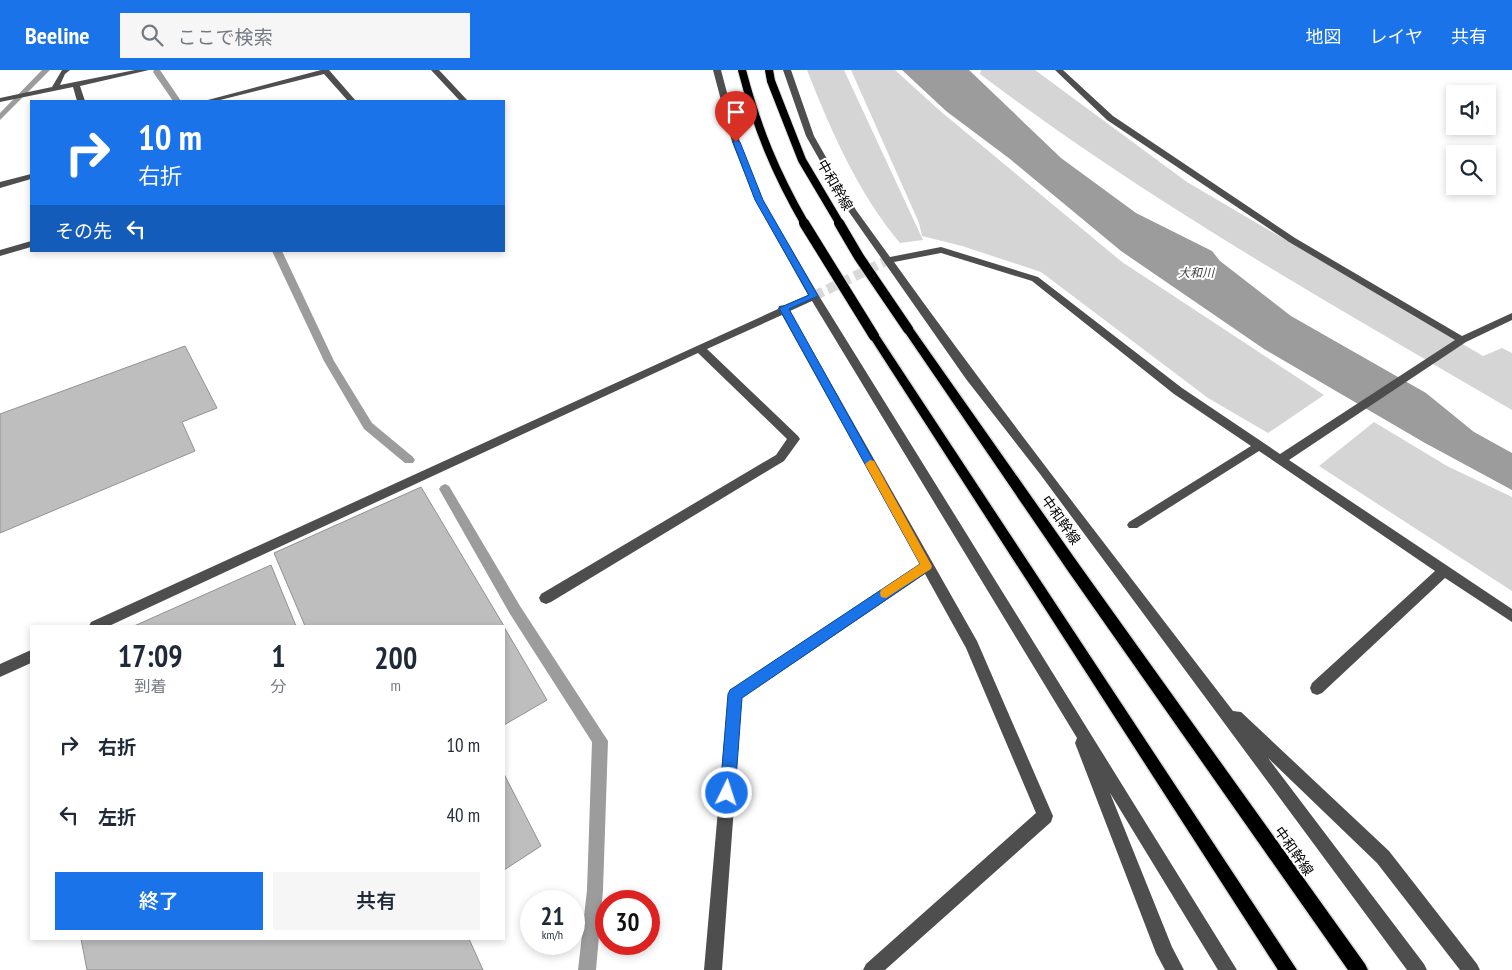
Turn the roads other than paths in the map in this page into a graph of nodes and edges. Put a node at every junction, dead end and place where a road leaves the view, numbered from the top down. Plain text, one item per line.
1 (66, 70) edge
2 (145, 70) edge
3 (326, 70) edge
4 (435, 70) edge
5 (717, 70) edge
6 (742, 70) edge
7 (769, 70) edge
8 (787, 70) edge
9 (1059, 70) edge
10 (76, 85) junction
11 (55, 89) junction
12 (0, 100) edge
13 (81, 100) edge
14 (212, 100) edge
15 (351, 100) edge
16 (463, 100) edge
17 (30, 177) edge
18 (0, 185) edge
19 (30, 244) edge
20 (0, 253) edge
21 (888, 260) junction
22 (814, 296) junction
23 (784, 308) junction
24 (1512, 316) edge
25 (1462, 340) junction
26 (699, 348) junction
27 (1259, 446) junction
28 (1280, 460) junction
29 (1133, 525) dead end
30 (926, 566) junction
31 (1444, 570) junction
32 (546, 598) dead end
33 (1512, 616) edge
34 (98, 625) edge
35 (30, 656) edge
36 (0, 671) edge
37 (1317, 688) dead end
38 (1211, 692) junction
39 (1071, 712) junction
40 (714, 970) edge
41 (872, 970) edge
42 (1175, 970) edge
43 (1228, 970) edge
44 (1288, 970) edge
45 (1359, 970) edge
46 (1418, 970) edge
47 (1471, 970) edge

1 - 11 street
2 - 10 street
3 - 14 street
3 - 15 street
4 - 16 street
5 - 22 street
6 - 44 main road, bridge
7 - 45 main road, 中和幹線, bridge
8 - 21 street
9 - 25 street
10 - 11 street
10 - 13 street
11 - 12 street
17 - 18 street
19 - 20 street
21 - 27 street
21 - 38 street
22 - 23 street
22 - 39 street
23 - 26 street
23 - 30 street
24 - 25 street
25 - 28 street
26 - 32 street
26 - 34 street
27 - 28 street
27 - 29 street
28 - 31 street
30 - 40 street
30 - 41 street
31 - 33 street
31 - 37 street
35 - 36 street
38 - 46 street
38 - 47 street
39 - 42 street
39 - 43 street

